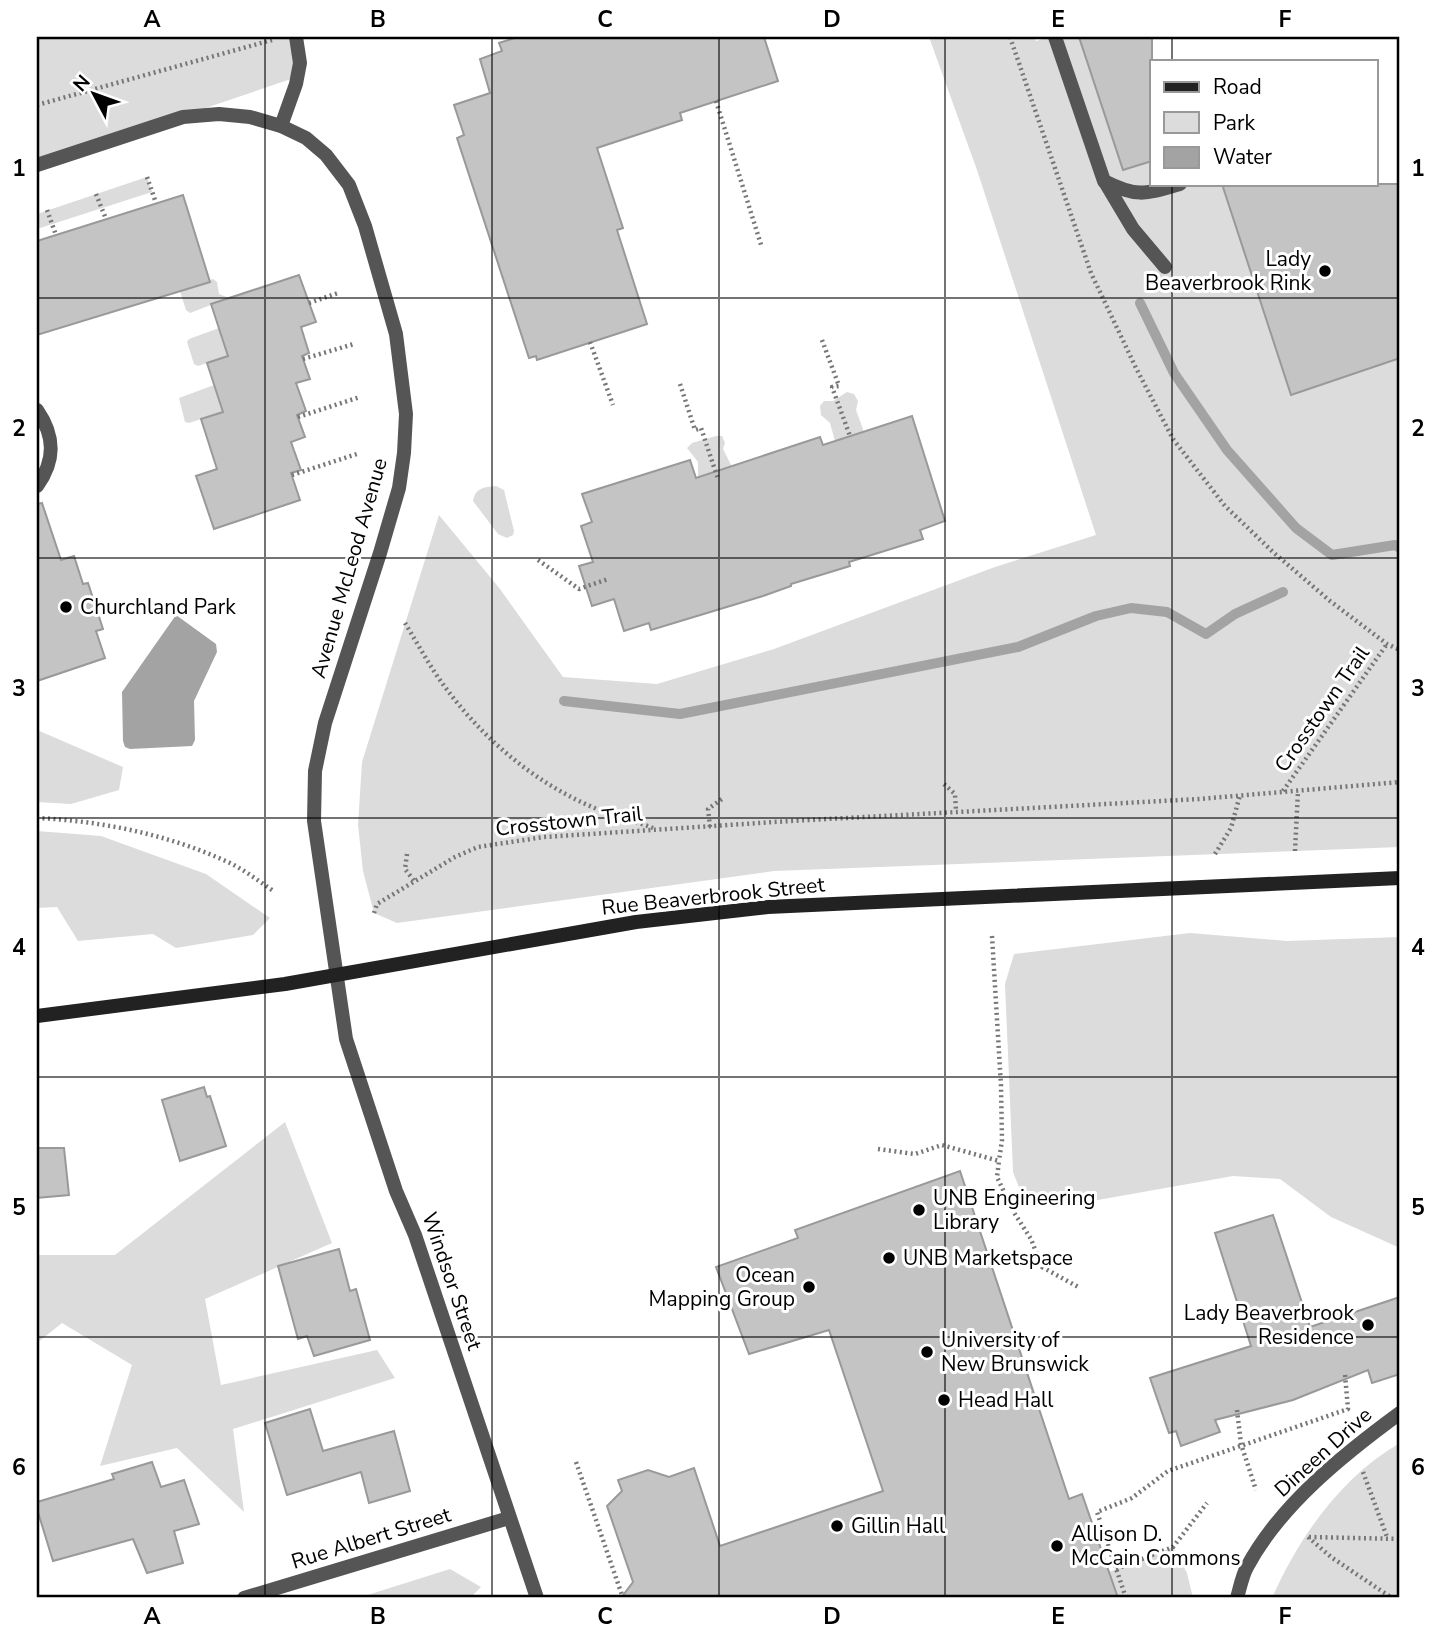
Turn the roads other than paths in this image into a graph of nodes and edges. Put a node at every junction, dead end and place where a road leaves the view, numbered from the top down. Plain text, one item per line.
1 (296, 37) edge
2 (1055, 37) edge
3 (281, 126) junction
4 (37, 165) edge
5 (1104, 181) junction
6 (1173, 186) edge
7 (1165, 267) dead end
8 (37, 410) edge
9 (37, 486) edge
10 (1400, 878) edge
11 (336, 975) junction
12 (37, 1016) edge
13 (1400, 1413) edge
14 (509, 1518) junction
15 (244, 1598) edge
16 (537, 1598) edge
17 (1237, 1598) edge

1 - 3 street
2 - 5 street
3 - 4 street, Avenue McLeod Avenue
3 - 11 street, Avenue McLeod Avenue
5 - 6 street
5 - 7 street
8 - 9 street
10 - 11 street, Rue Beaverbrook Street
11 - 12 street, Rue Beaverbrook Street
11 - 14 street, Windsor Street
13 - 17 street, Dineen Drive
14 - 15 street, Rue Albert Street
14 - 16 street, Windsor Street

